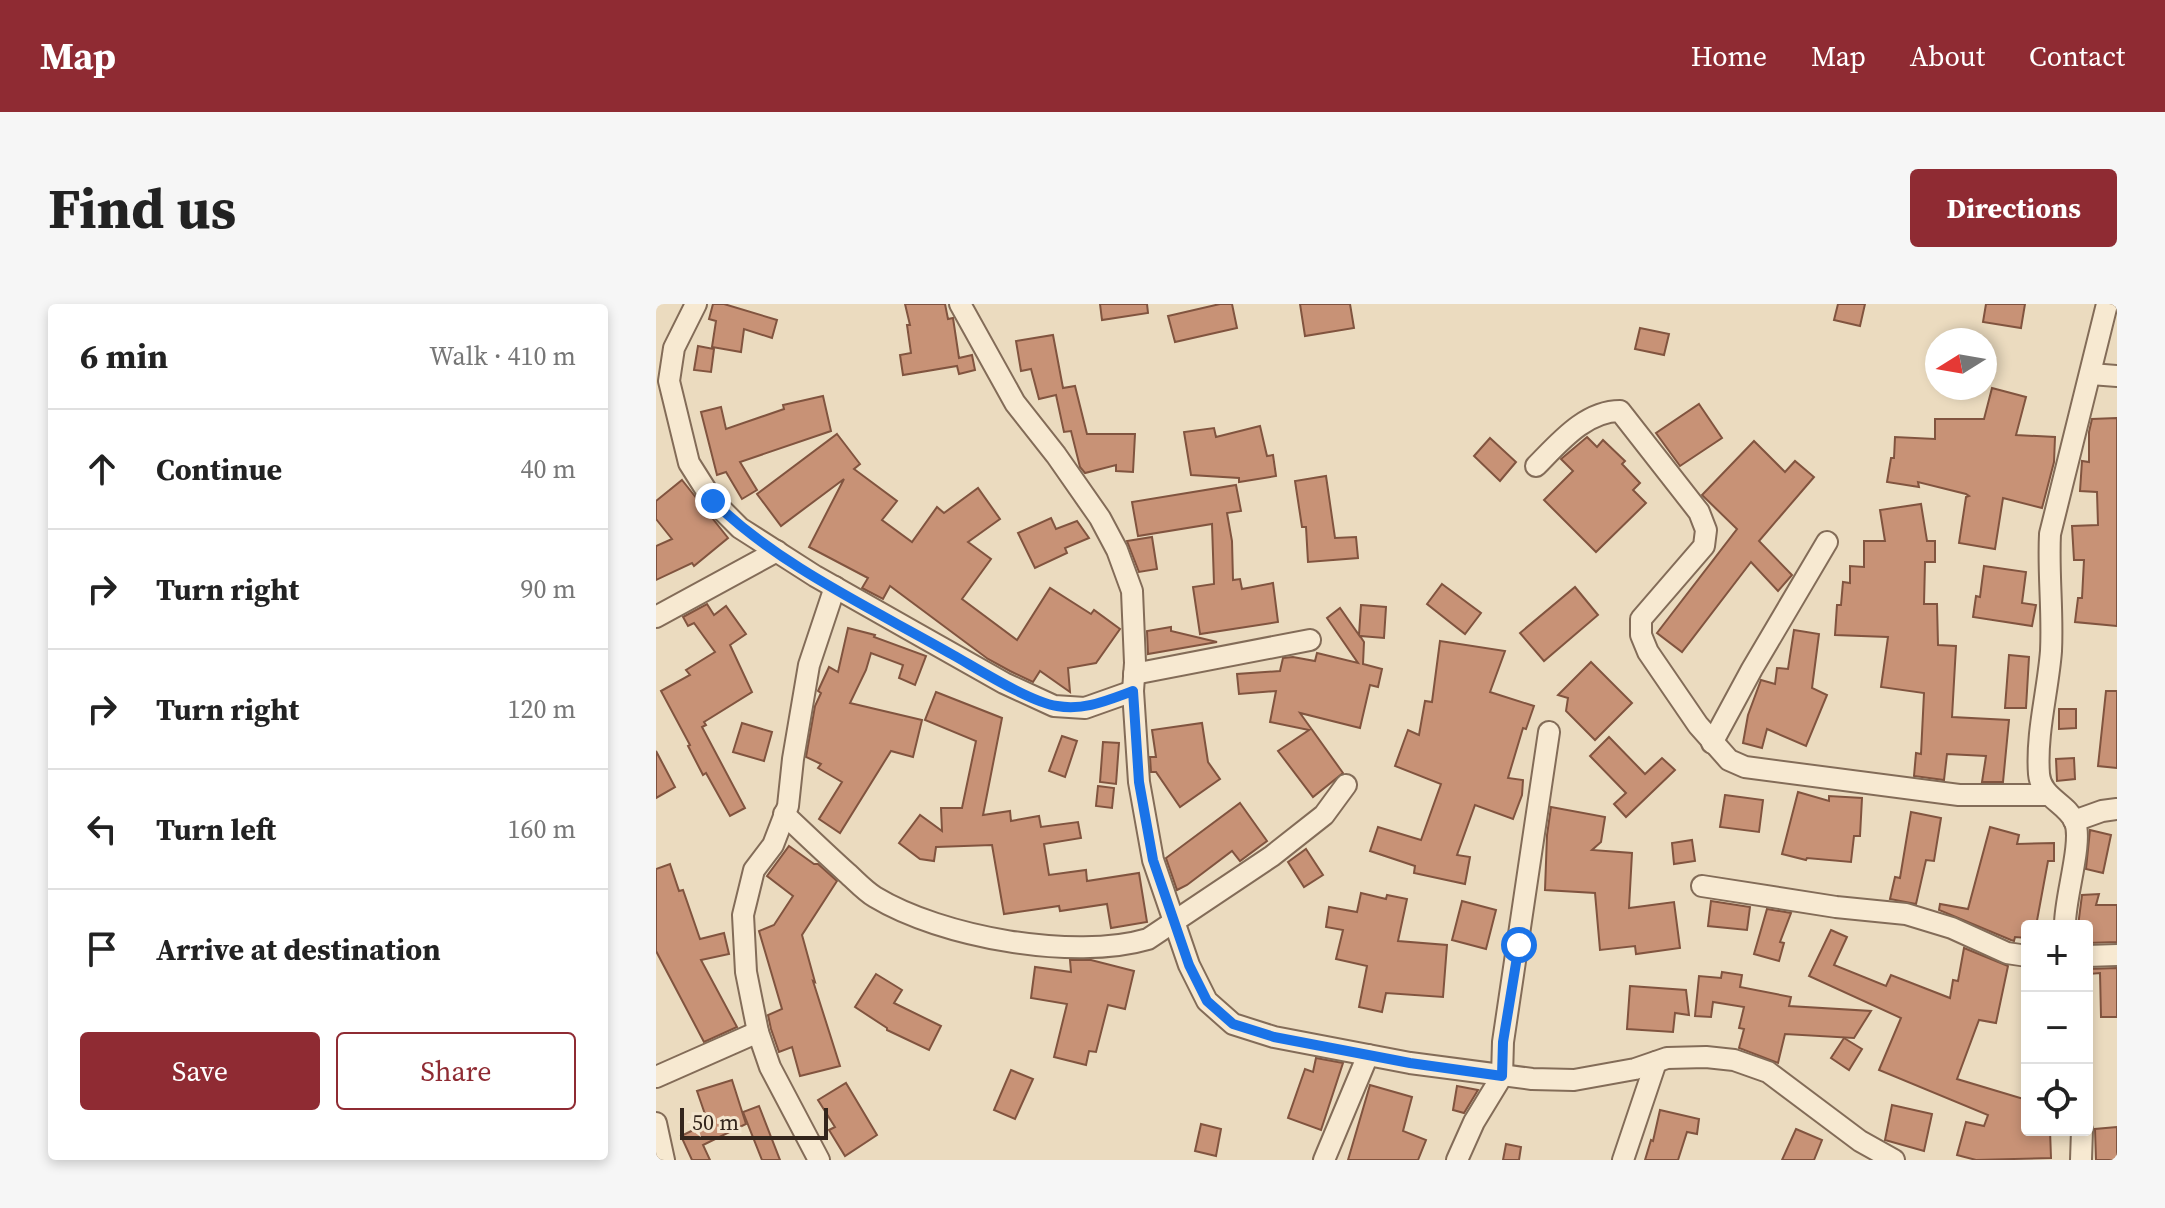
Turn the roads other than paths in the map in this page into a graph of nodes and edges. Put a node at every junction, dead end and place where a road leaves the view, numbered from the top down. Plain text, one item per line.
1 (696, 304) edge
2 (960, 304) edge
3 (2107, 304) edge
4 (2091, 374) junction
5 (2117, 376) edge
6 (662, 382) edge
7 (1536, 466) dead end
8 (1827, 542) dead end
9 (777, 551) junction
10 (835, 587) junction
11 (656, 617) edge
12 (1310, 640) dead end
13 (1134, 683) junction
14 (1549, 732) dead end
15 (1712, 743) junction
16 (1346, 785) dead end
17 (2047, 795) junction
18 (2117, 809) edge
19 (784, 814) junction
20 (2074, 821) junction
21 (1702, 886) dead end
22 (1173, 920) junction
23 (2066, 920) edge
24 (2021, 955) edge
25 (2117, 955) edge
26 (2093, 956) edge
27 (758, 1032) junction
28 (1368, 1055) junction
29 (1656, 1062) junction
30 (1502, 1076) junction
31 (656, 1077) edge
32 (656, 1123) edge
33 (2082, 1136) edge
34 (1888, 1159) edge
35 (664, 1160) edge
36 (819, 1160) edge
37 (1324, 1160) edge
38 (1457, 1160) edge
39 (1623, 1160) edge
40 (2081, 1160) edge

1 - 6 street
2 - 13 street
3 - 4 street
4 - 5 street
4 - 17 street
6 - 9 street
7 - 15 street
8 - 15 street
9 - 10 street
9 - 11 street
10 - 13 street
10 - 19 street
12 - 13 street
13 - 22 street
14 - 30 street
15 - 17 street
16 - 22 street
17 - 20 street
18 - 20 street
19 - 22 street
19 - 27 street
20 - 23 street
21 - 24 street
22 - 28 street
25 - 26 street
27 - 31 street
27 - 36 street
28 - 30 street
28 - 37 street
29 - 30 street
29 - 34 street
29 - 39 street
30 - 38 street
32 - 35 street
33 - 40 street

